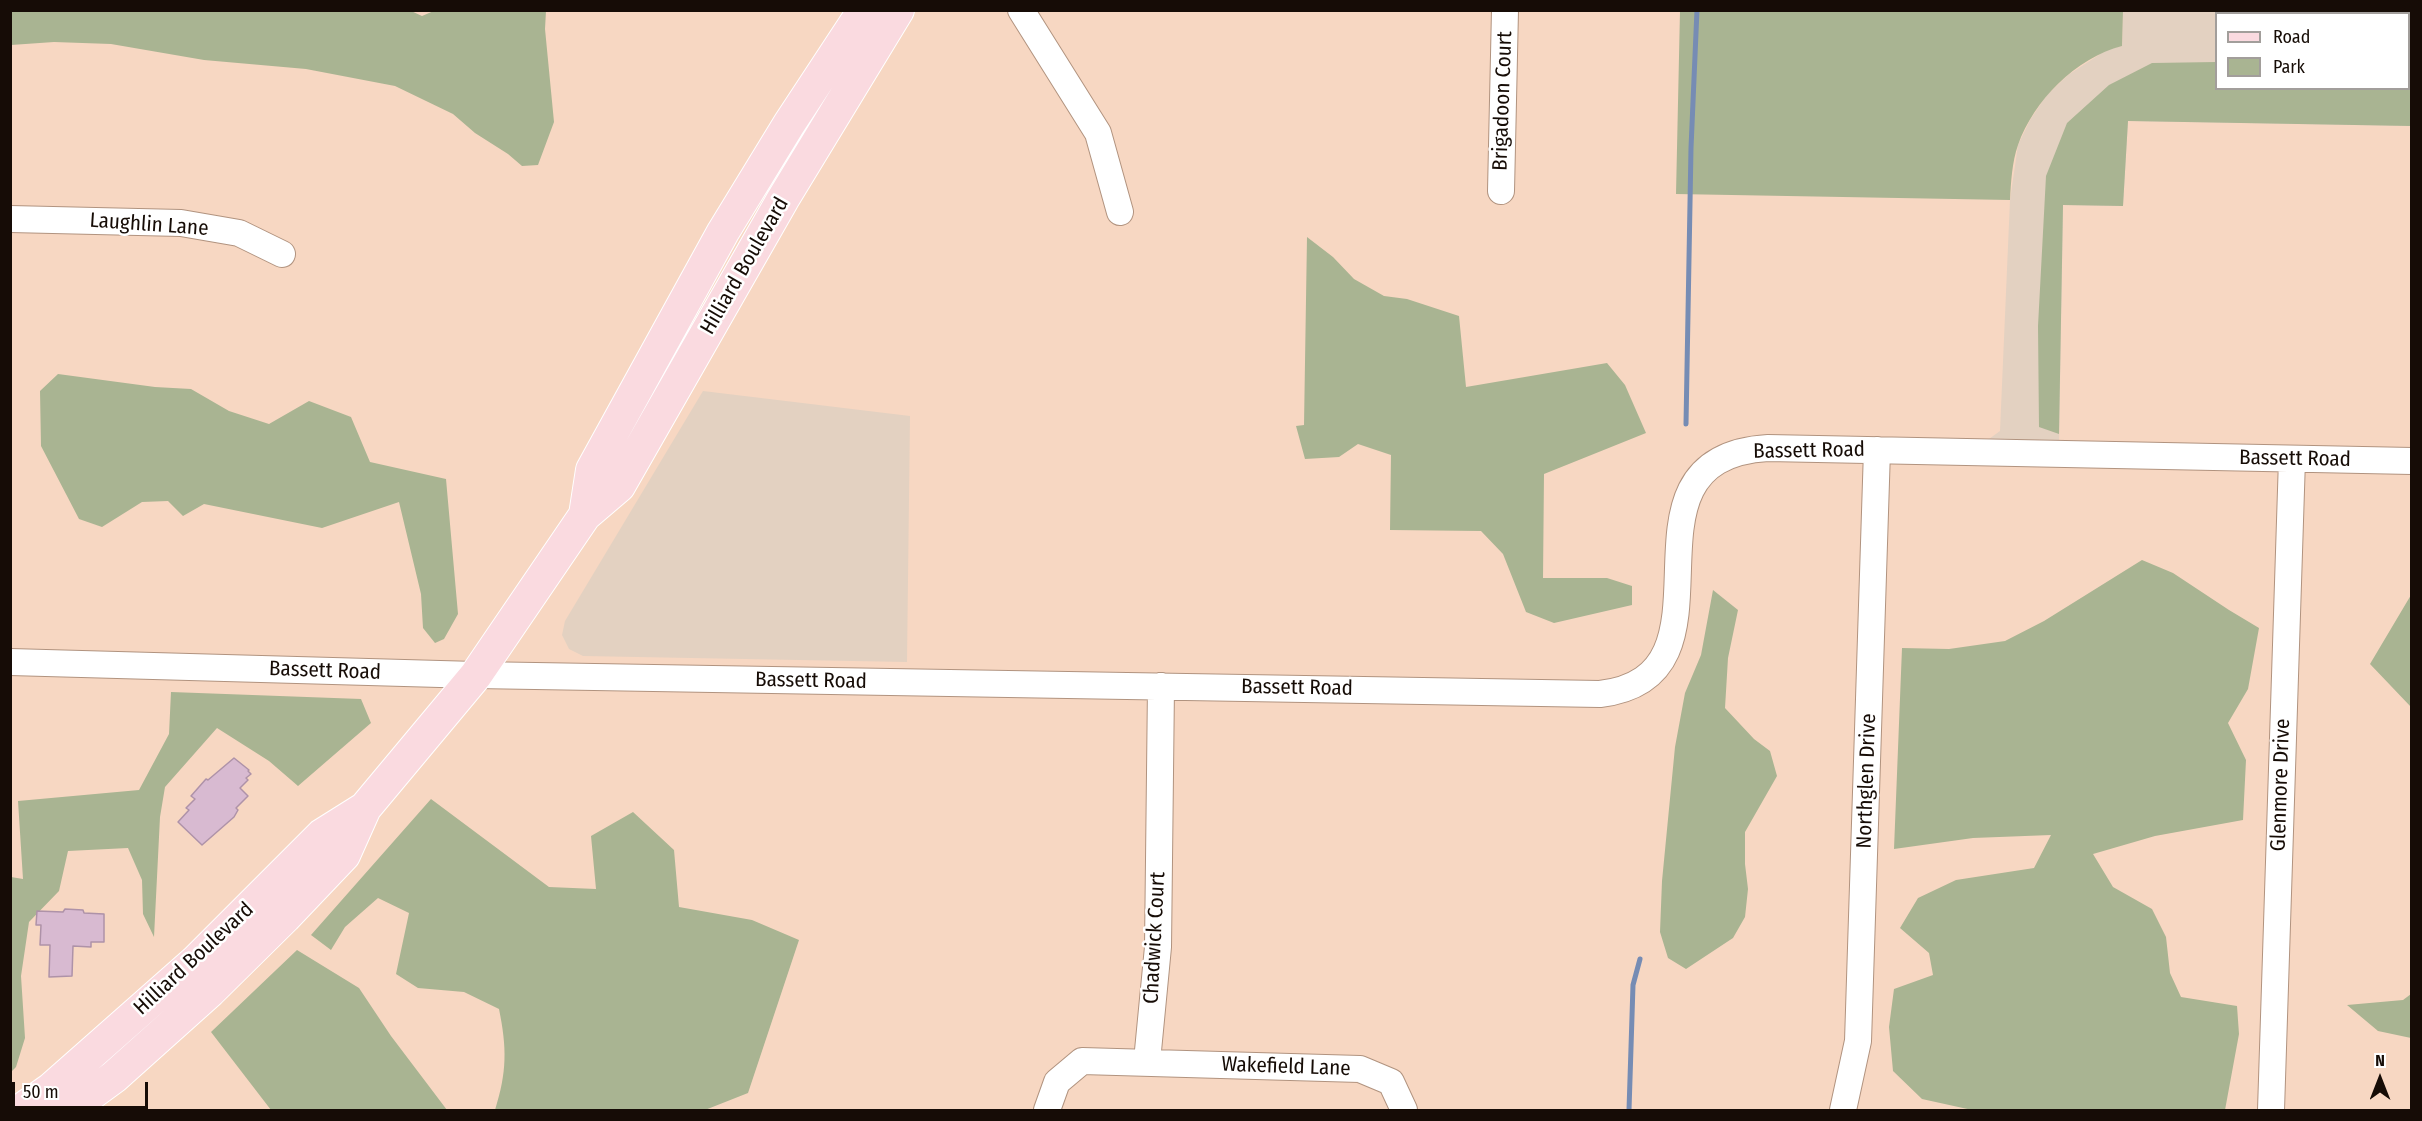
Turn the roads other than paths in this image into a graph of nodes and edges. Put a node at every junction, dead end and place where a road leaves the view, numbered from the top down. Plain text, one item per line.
1 (864, 10) edge
2 (898, 10) edge
3 (1021, 10) edge
4 (1506, 10) edge
5 (1501, 191) dead end
6 (1120, 212) dead end
7 (10, 219) edge
8 (282, 254) dead end
9 (1877, 450) junction
10 (2292, 459) junction
11 (2412, 462) edge
12 (585, 515) junction
13 (10, 662) edge
14 (476, 675) junction
15 (1161, 686) junction
16 (1147, 1061) junction
17 (62, 1103) edge
18 (21, 1110) edge
19 (1047, 1110) edge
20 (1404, 1110) edge
21 (1843, 1110) edge
22 (2271, 1110) edge

1 - 12 main road, Hilliard Boulevard
2 - 12 main road, Hilliard Boulevard
3 - 6 street
4 - 5 street, Brigadoon Court
7 - 8 street, Laughlin Lane
9 - 10 street, Bassett Road
9 - 15 street, Bassett Road
9 - 21 street, Northglen Drive
10 - 11 street, Bassett Road
10 - 22 street, Glenmore Drive
12 - 14 main road, Hilliard Boulevard
13 - 14 street, Bassett Road
14 - 15 street, Bassett Road
14 - 17 main road, Hilliard Boulevard
15 - 16 street, Chadwick Court
16 - 19 street
16 - 20 street, Wakefield Lane
17 - 18 main road, Hilliard Boulevard

